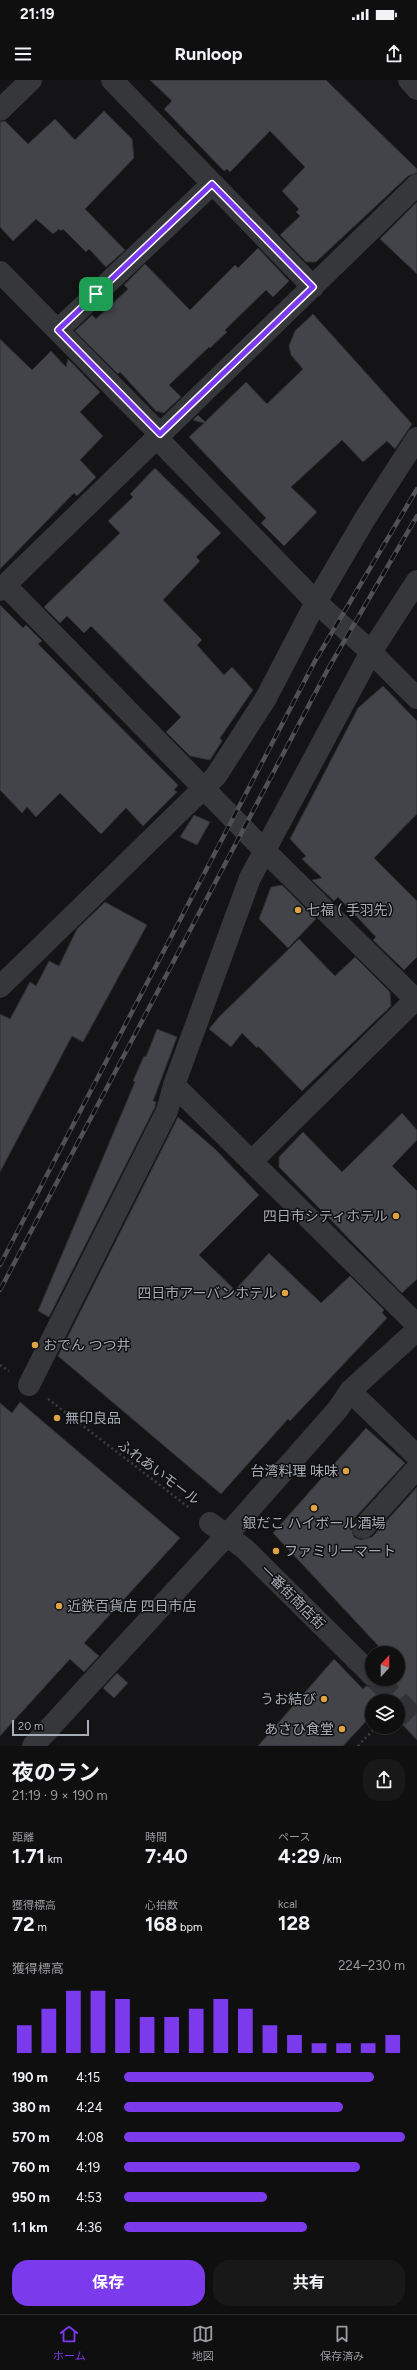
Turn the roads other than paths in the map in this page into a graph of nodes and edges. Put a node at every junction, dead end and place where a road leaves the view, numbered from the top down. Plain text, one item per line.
1 (31, 80) edge
2 (112, 80) edge
3 (408, 80) edge
4 (417, 89) edge
5 (0, 110) edge
6 (212, 184) junction
7 (417, 185) edge
8 (0, 272) edge
9 (313, 287) junction
10 (58, 330) junction
11 (159, 436) junction
12 (417, 438) edge
13 (417, 581) edge
14 (1, 589) edge
15 (316, 602) junction
16 (372, 652) junction
17 (417, 698) edge
18 (205, 789) junction
19 (265, 851) junction
20 (0, 988) edge
21 (417, 1000) edge
22 (174, 1085) junction
23 (252, 1161) junction
24 (417, 1325) edge
25 (417, 1330) edge
26 (29, 1385) road end
27 (350, 1391) junction
28 (417, 1456) edge
29 (417, 1468) edge
30 (363, 1528) dead end
31 (218, 1529) junction
32 (365, 1668) edge
33 (33, 1746) edge

1 - 5 street
2 - 6 street
3 - 4 street
6 - 9 street
6 - 10 street
7 - 9 street
8 - 10 street
9 - 11 street
10 - 11 street
11 - 14 street
11 - 15 street
12 - 15 street
13 - 16 street
14 - 18 street
15 - 16 street
15 - 18 street
16 - 17 street
16 - 19 street
18 - 19 street
18 - 20 street
19 - 21 street
19 - 22 street
21 - 23 street
22 - 23 street
22 - 26 street
23 - 24 street
25 - 27 street
27 - 28 street
27 - 31 street
29 - 30 street
31 - 32 street, 一番街商店街
31 - 33 street

